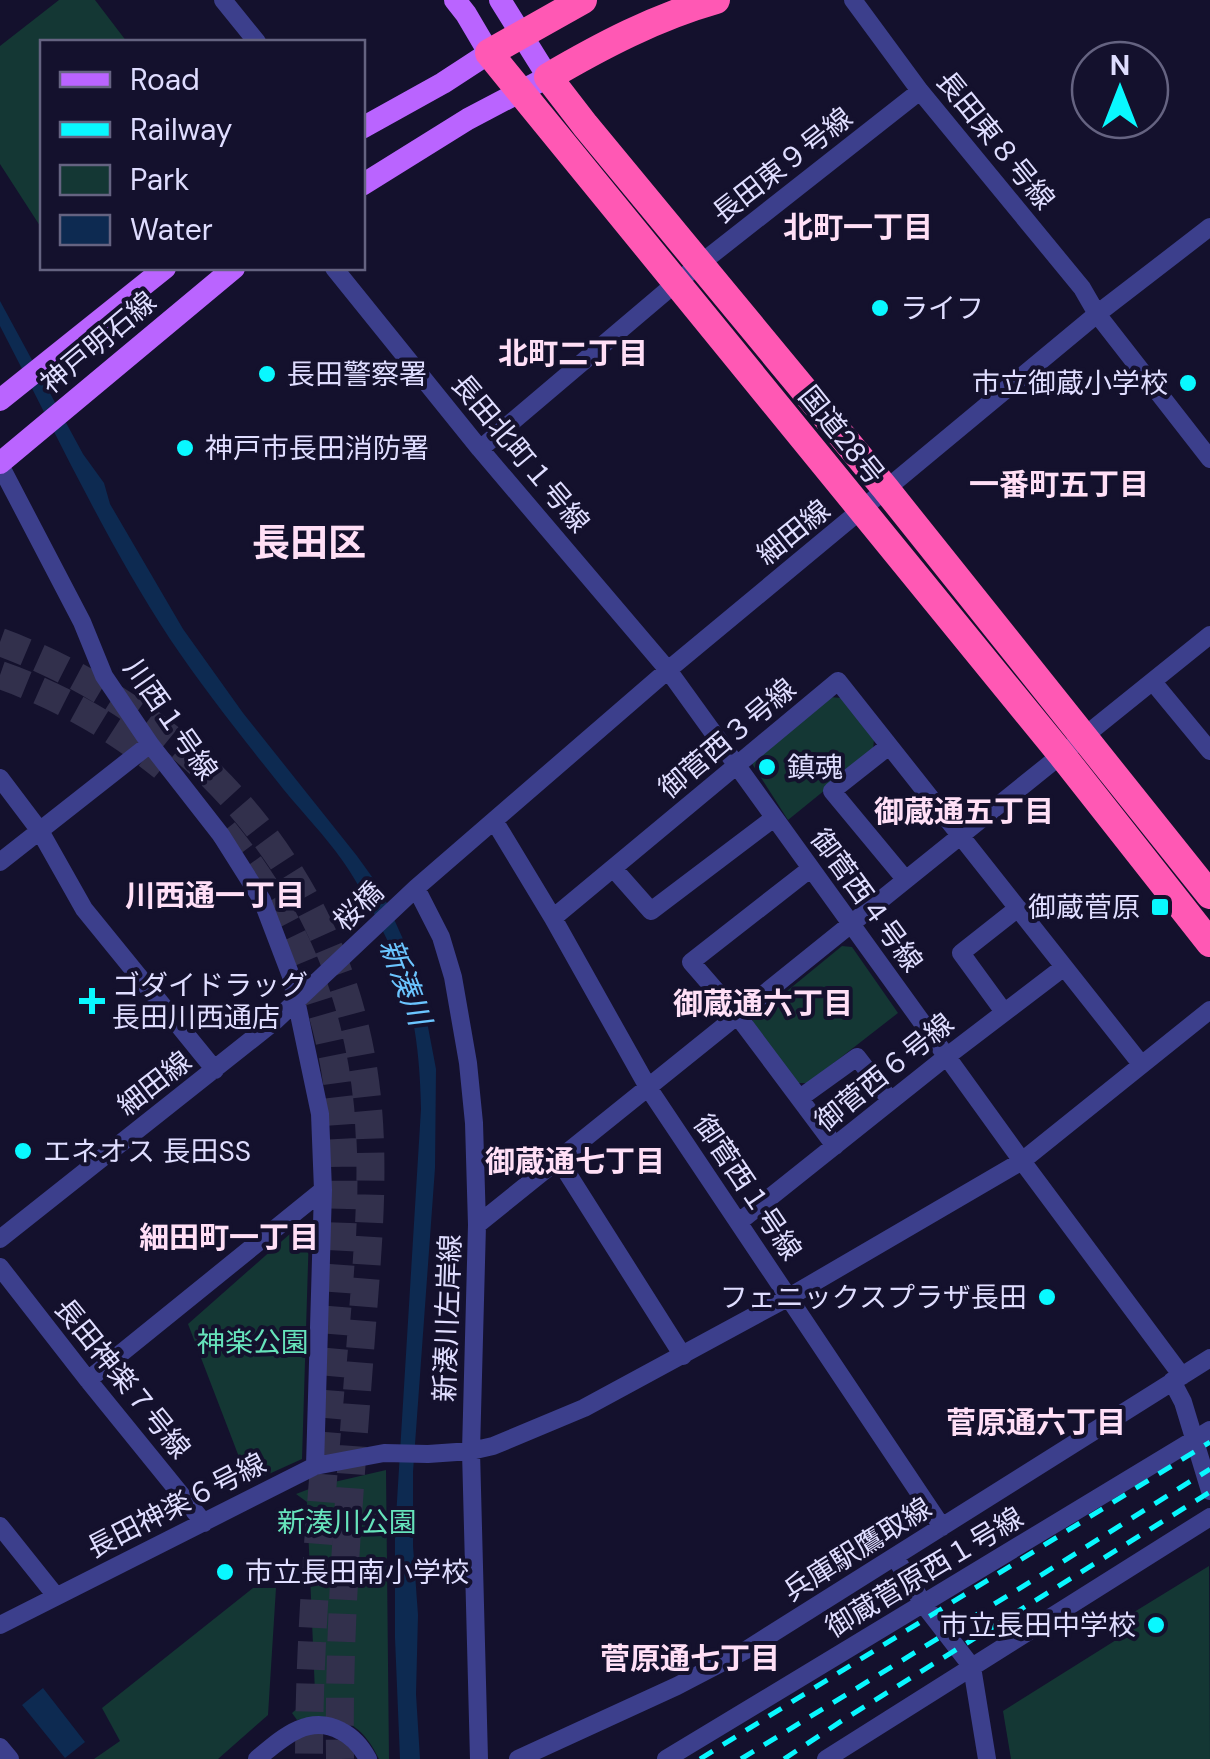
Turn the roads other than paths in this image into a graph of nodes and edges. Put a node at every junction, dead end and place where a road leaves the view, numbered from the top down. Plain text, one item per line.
1 (223, 0) edge
2 (455, 0) edge
3 (500, 0) edge
4 (583, 0) edge
5 (716, 0) edge
6 (853, 0) edge
7 (521, 34) junction
8 (255, 40) edge
9 (489, 53) junction
10 (548, 77) junction
11 (518, 91) junction
12 (920, 91) junction
13 (365, 126) edge
14 (365, 183) edge
15 (1210, 226) edge
16 (702, 265) junction
17 (162, 270) edge
18 (232, 270) edge
19 (336, 270) edge
20 (678, 282) junction
21 (1097, 314) junction
22 (0, 400) edge
23 (480, 449) junction
24 (5, 459) edge
25 (1210, 459) edge
26 (885, 488) junction
27 (862, 512) junction
28 (1210, 635) edge
29 (668, 670) junction
30 (1153, 682) junction
31 (1084, 736) junction
32 (150, 744) junction
33 (890, 746) junction
34 (1210, 751) edge
35 (1062, 754) junction
36 (736, 766) junction
37 (0, 778) edge
38 (774, 818) junction
39 (495, 822) junction
40 (40, 831) junction
41 (960, 834) junction
42 (0, 862) edge
43 (613, 868) junction
44 (810, 868) junction
45 (905, 879) junction
46 (416, 888) junction
47 (1210, 894) edge
48 (1018, 908) junction
49 (553, 918) junction
50 (849, 924) junction
51 (1210, 944) edge
52 (337, 964) joint
53 (1064, 967) junction
54 (298, 1002) junction
55 (1210, 1010) edge
56 (1004, 1012) junction
57 (737, 1015) junction
58 (946, 1057) junction
59 (1141, 1064) junction
60 (215, 1070) junction
61 (649, 1089) junction
62 (800, 1098) junction
63 (891, 1101) junction
64 (835, 1146) junction
65 (559, 1160) junction
66 (1022, 1161) junction
67 (323, 1190) junction
68 (740, 1222) junction
69 (477, 1224) junction
70 (0, 1239) edge
71 (0, 1267) edge
72 (789, 1298) junction
73 (683, 1356) junction
74 (1210, 1358) edge
75 (1177, 1379) junction
76 (88, 1380) junction
77 (1202, 1435) edge
78 (470, 1452) junction
79 (316, 1466) junction
80 (1210, 1491) edge
81 (1210, 1517) edge
82 (204, 1522) junction
83 (0, 1526) edge
84 (942, 1527) junction
85 (895, 1557) junction
86 (56, 1596) junction
87 (924, 1605) junction
88 (0, 1624) edge
89 (972, 1667) junction
90 (0, 1747) edge
91 (10, 1759) edge
92 (256, 1759) edge
93 (368, 1759) edge
94 (480, 1759) edge
95 (518, 1759) edge
96 (666, 1759) edge
97 (826, 1759) edge
98 (987, 1759) edge

1 - 8 street
2 - 9 main road
3 - 7 main road
4 - 7 highway
5 - 10 highway
6 - 12 street, 長田東８号線
7 - 9 highway
7 - 10 main road
9 - 11 highway, 国道28号
9 - 13 main road
10 - 11 main road
10 - 16 highway, 国道28号
11 - 14 main road
11 - 20 highway, 国道28号
12 - 16 street, 長田東９号線
12 - 21 street, 長田東８号線
15 - 21 street, 細田線
16 - 20 street, 長田東９号線
16 - 26 highway, 国道28号
17 - 22 main road, 神戸明石線
18 - 24 main road, 神戸明石線
19 - 23 street, 長田北町１号線
20 - 23 street, 長田東９号線
20 - 27 highway, 国道28号
21 - 25 street, 長田東８号線
21 - 26 street, 細田線
23 - 29 street, 長田北町１号線
24 - 32 street, 川西１号線
26 - 27 street, 細田線
26 - 31 highway, 国道28号
27 - 29 street, 細田線
27 - 35 highway, 国道28号
28 - 30 street
29 - 36 street, 御菅西４号線
29 - 39 street, 細田線
30 - 31 street
30 - 34 street
31 - 35 street
31 - 47 highway, 国道28号
32 - 40 street
32 - 54 street, 川西１号線
33 - 36 street, 御菅西３号線
33 - 41 street, 御菅西３号線
33 - 45 street
35 - 41 street
35 - 51 highway, 国道28号
36 - 38 street, 御菅西４号線
36 - 43 street, 御菅西３号線
37 - 40 street
38 - 43 street
38 - 44 street, 御菅西４号線
39 - 46 street, 細田線
39 - 49 street, 御菅西１号線
40 - 42 street
40 - 60 street
41 - 45 street
41 - 48 street, 御菅西３号線
43 - 49 street, 御菅西３号線
44 - 50 street, 御菅西４号線
44 - 57 street
45 - 50 street
46 - 52 street, 桜橋
46 - 69 street, 新湊川左岸線
48 - 53 street, 御菅西３号線
48 - 56 street
49 - 61 street, 御菅西１号線
50 - 57 street
50 - 58 street, 御菅西４号線
52 - 54 street, 細田線
53 - 56 street, 御菅西６号線
53 - 59 street, 御菅西３号線
54 - 60 street, 細田線
54 - 67 street, 川西１号線
55 - 59 street, 御菅西１号線
56 - 58 street, 御菅西６号線
57 - 61 street
57 - 62 street
58 - 63 street, 御菅西６号線
58 - 66 street, 御菅西４号線
59 - 66 street, 御菅西１号線
60 - 70 street, 細田線
61 - 65 street
61 - 68 street, 御菅西１号線
62 - 63 street
62 - 64 street
63 - 64 street, 御菅西６号線
64 - 68 street, 御菅西６号線
65 - 69 street
65 - 73 street
66 - 72 street, 御菅西１号線
66 - 75 street, 御菅西４号線
67 - 76 street
67 - 79 street, 川西１号線
68 - 72 street, 御菅西１号線
69 - 78 street, 新湊川左岸線
71 - 76 street, 長田神楽７号線
72 - 73 street, 長田神楽６号線
72 - 84 street
73 - 78 street, 長田神楽６号線
74 - 75 street, 兵庫駅鷹取線
75 - 77 street, 御菅西４号線
75 - 84 street, 兵庫駅鷹取線
76 - 82 street, 長田神楽７号線
77 - 80 street, 御菅西４号線
77 - 87 street, 御蔵菅原西１号線
78 - 79 street, 長田神楽６号線
78 - 94 street, 新湊川左岸線
79 - 82 street, 長田神楽６号線
81 - 89 street
82 - 86 street, 長田神楽６号線
83 - 86 street
84 - 85 street, 兵庫駅鷹取線
85 - 87 street
85 - 95 street, 兵庫駅鷹取線
86 - 88 street, 長田神楽６号線
87 - 89 street
87 - 96 street, 御蔵菅原西１号線
89 - 97 street
89 - 98 street
90 - 91 street
92 - 93 street

